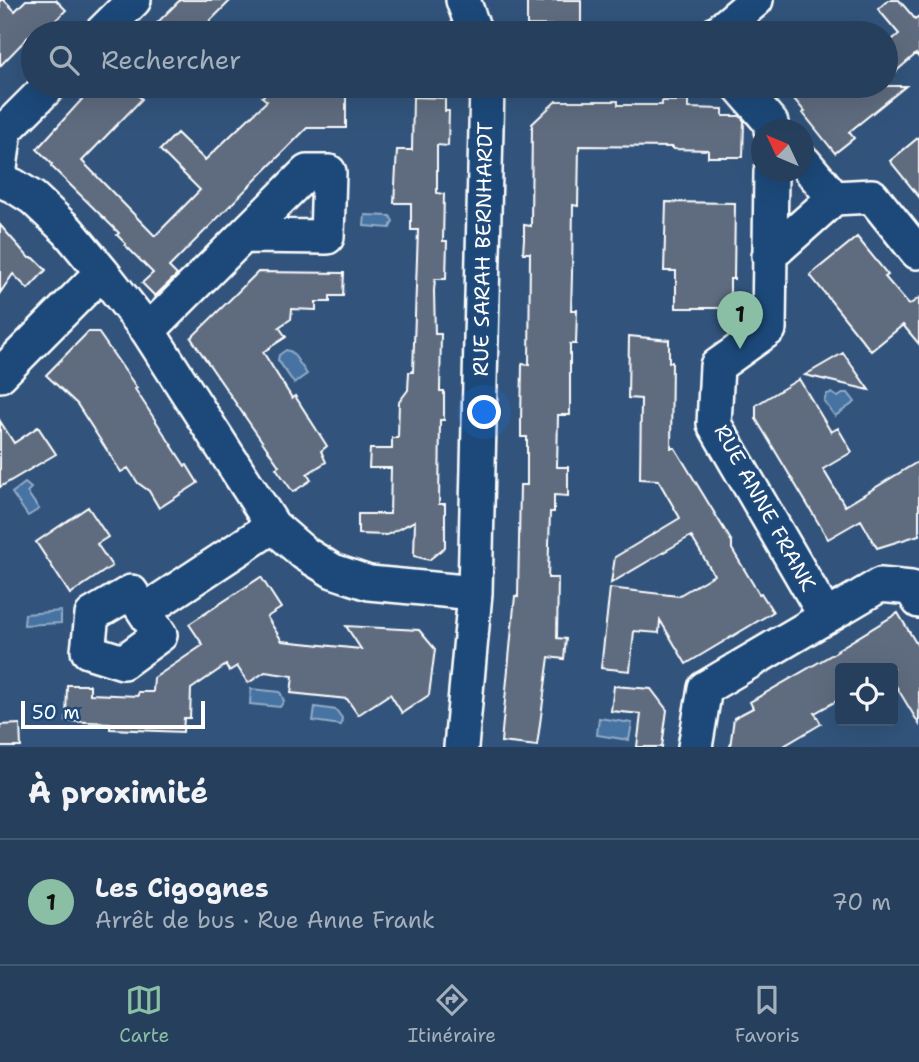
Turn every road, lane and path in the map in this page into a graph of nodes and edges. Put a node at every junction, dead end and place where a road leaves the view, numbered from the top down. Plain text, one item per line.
1 (134, 0) edge
2 (463, 0) edge
3 (756, 0) edge
4 (113, 21) edge
5 (471, 21) edge
6 (731, 21) edge
7 (37, 98) edge
8 (486, 98) edge
9 (749, 98) edge
10 (766, 119) edge
11 (3, 131) edge
12 (0, 168) edge
13 (814, 175) edge
14 (0, 180) edge
15 (771, 182) edge
16 (834, 198) junction
17 (244, 236) dead end
18 (917, 252) dead end
19 (769, 256) junction
20 (102, 272) junction
21 (148, 331) junction
22 (0, 375) edge
23 (274, 526) junction
24 (475, 593) junction
25 (919, 601) edge
26 (144, 611) dead end
27 (826, 617) junction
28 (461, 747) edge
29 (695, 747) edge

1 - 4 street
2 - 5 street
3 - 6 street
7 - 11 street
8 - 24 street, RUE SARAH BERNHARDT
9 - 10 street
11 - 12 street
13 - 16 street
14 - 20 street
15 - 19 street, RUE ANNE FRANK
16 - 18 street
16 - 19 street
17 - 21 street
19 - 27 street, RUE ANNE FRANK
20 - 21 street
20 - 22 street
21 - 23 street
23 - 24 street
23 - 26 street
24 - 28 street, RUE SARAH BERNHARDT
25 - 27 street
27 - 29 street

